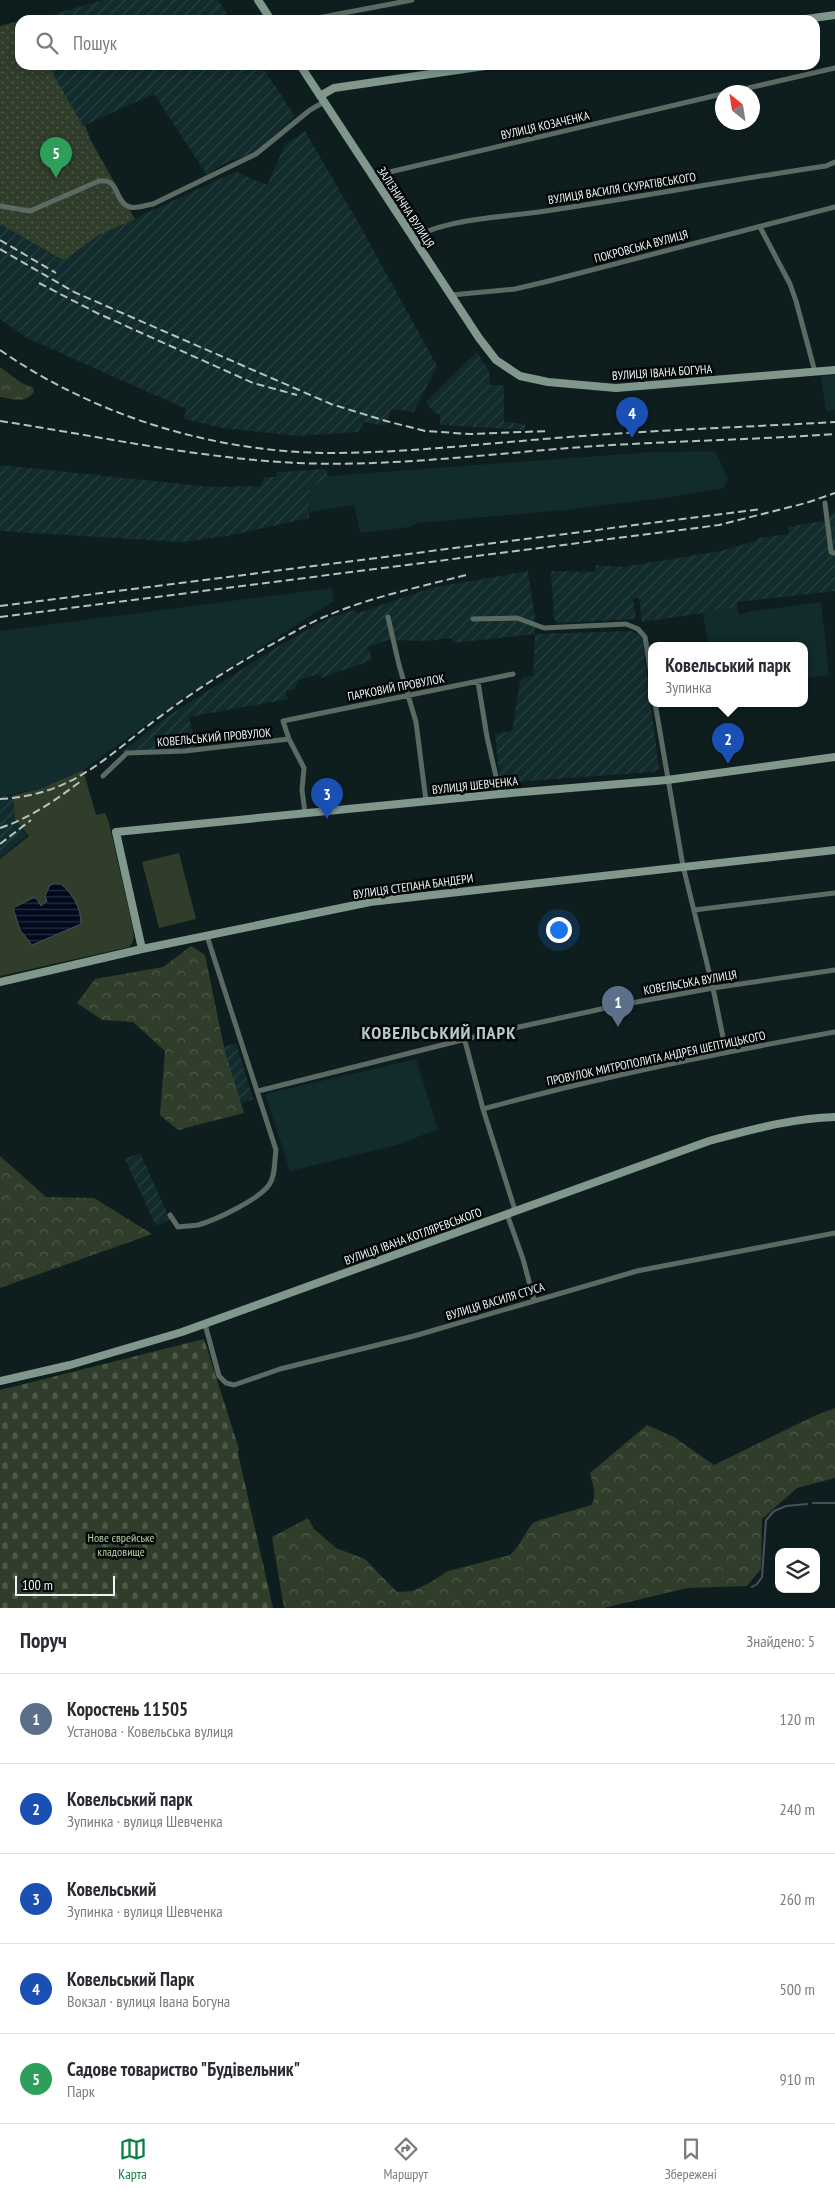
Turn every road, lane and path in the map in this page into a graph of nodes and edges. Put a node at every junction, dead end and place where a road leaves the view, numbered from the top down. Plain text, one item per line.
1 (258, 0) edge
2 (412, 0) edge
3 (268, 15) edge
4 (333, 15) edge
5 (834, 18) edge
6 (820, 19) edge
7 (835, 68) edge
8 (303, 70) edge
9 (458, 70) edge
10 (760, 85) edge
11 (715, 96) edge
12 (322, 99) junction
13 (835, 162) edge
14 (374, 178) junction
15 (0, 206) edge
16 (835, 207) edge
17 (760, 227) junction
18 (413, 239) junction
19 (450, 295) junction
20 (496, 360) joint
21 (835, 370) edge
22 (815, 372) junction
23 (825, 503) dead end
24 (835, 553) edge
25 (388, 617) dead end
26 (473, 619) dead end
27 (648, 656) edge
28 (514, 674) dead end
29 (478, 682) junction
30 (408, 695) junction
31 (656, 707) edge
32 (289, 740) junction
33 (835, 757) edge
34 (103, 776) dead end
35 (668, 780) junction
36 (500, 794) junction
37 (426, 801) junction
38 (305, 814) junction
39 (835, 850) edge
40 (683, 866) junction
41 (835, 893) edge
42 (694, 910) junction
43 (207, 936) junction
44 (142, 949) junction
45 (835, 970) edge
46 (0, 982) edge
47 (713, 988) junction
48 (835, 1032) edge
49 (465, 1041) junction
50 (726, 1052) junction
51 (258, 1091) junction
52 (482, 1109) junction
53 (835, 1117) edge
54 (515, 1210) junction
55 (507, 1214) junction
56 (170, 1216) dead end
57 (835, 1233) edge
58 (534, 1300) junction
59 (205, 1324) junction
60 (0, 1381) edge

1 - 3 street
2 - 4 street
5 - 6 street
7 - 10 street
8 - 12 street, ЗАЛІЗНИЧНА ВУЛИЦЯ
9 - 12 street
11 - 14 street, ВУЛИЦЯ КОЗАЧЕНКА
12 - 14 street, ЗАЛІЗНИЧНА ВУЛИЦЯ
12 - 15 street
13 - 18 street, ВУЛИЦЯ ВАСИЛЯ СКУРАТІВСЬКОГО
14 - 18 street, ЗАЛІЗНИЧНА ВУЛИЦЯ
16 - 17 street, ПОКРОВСЬКА ВУЛИЦЯ
17 - 19 street, ПОКРОВСЬКА ВУЛИЦЯ
17 - 22 street
18 - 19 street, ЗАЛІЗНИЧНА ВУЛИЦЯ
19 - 20 street, ЗАЛІЗНИЧНА ВУЛИЦЯ
20 - 22 street, ВУЛИЦЯ ІВАНА БОГУНА
21 - 22 street, ВУЛИЦЯ ІВАНА БОГУНА
23 - 24 street
25 - 30 street
26 - 27 street
28 - 29 street, ПАРКОВИЙ ПРОВУЛОК
29 - 30 street, ПАРКОВИЙ ПРОВУЛОК
29 - 36 street
30 - 32 street, ПАРКОВИЙ ПРОВУЛОК
30 - 37 street
31 - 35 street
32 - 34 street, КОВЕЛЬСЬКИЙ ПРОВУЛОК
32 - 38 street, КОВЕЛЬСЬКИЙ ПРОВУЛОК
33 - 35 street, ВУЛИЦЯ ШЕВЧЕНКА
35 - 36 street, ВУЛИЦЯ ШЕВЧЕНКА
35 - 40 street
36 - 37 street, ВУЛИЦЯ ШЕВЧЕНКА
37 - 38 street, ВУЛИЦЯ ШЕВЧЕНКА
38 - 44 street, ВУЛИЦЯ ШЕВЧЕНКА
39 - 40 street, ВУЛИЦЯ СТЕПАНА БАНДЕРИ
40 - 42 street
40 - 43 street, ВУЛИЦЯ СТЕПАНА БАНДЕРИ
41 - 42 street
42 - 47 street
43 - 44 street, ВУЛИЦЯ СТЕПАНА БАНДЕРИ
43 - 51 street
44 - 46 street, ВУЛИЦЯ СТЕПАНА БАНДЕРИ
45 - 47 street, КОВЕЛЬСЬКА ВУЛИЦЯ
47 - 49 street, КОВЕЛЬСЬКА ВУЛИЦЯ
47 - 50 street
48 - 50 street, ПРОВУЛОК МИТРОПОЛИТА АНДРЕЯ ШЕПТИЦЬКОГО
49 - 51 street, КОВЕЛЬСЬКА ВУЛИЦЯ
49 - 52 street
50 - 52 street, ПРОВУЛОК МИТРОПОЛИТА АНДРЕЯ ШЕПТИЦЬКОГО
51 - 56 street
52 - 54 street
53 - 54 street, ВУЛИЦЯ ІВАНА КОТЛЯРЕВСЬКОГО
54 - 55 street, ВУЛИЦЯ ІВАНА КОТЛЯРЕВСЬКОГО
55 - 58 street
55 - 59 street, ВУЛИЦЯ ІВАНА КОТЛЯРЕВСЬКОГО
57 - 58 street, ВУЛИЦЯ ВАСИЛЯ СТУСА
58 - 59 street, ВУЛИЦЯ ВАСИЛЯ СТУСА
59 - 60 street, ВУЛИЦЯ ІВАНА КОТЛЯРЕВСЬКОГО

